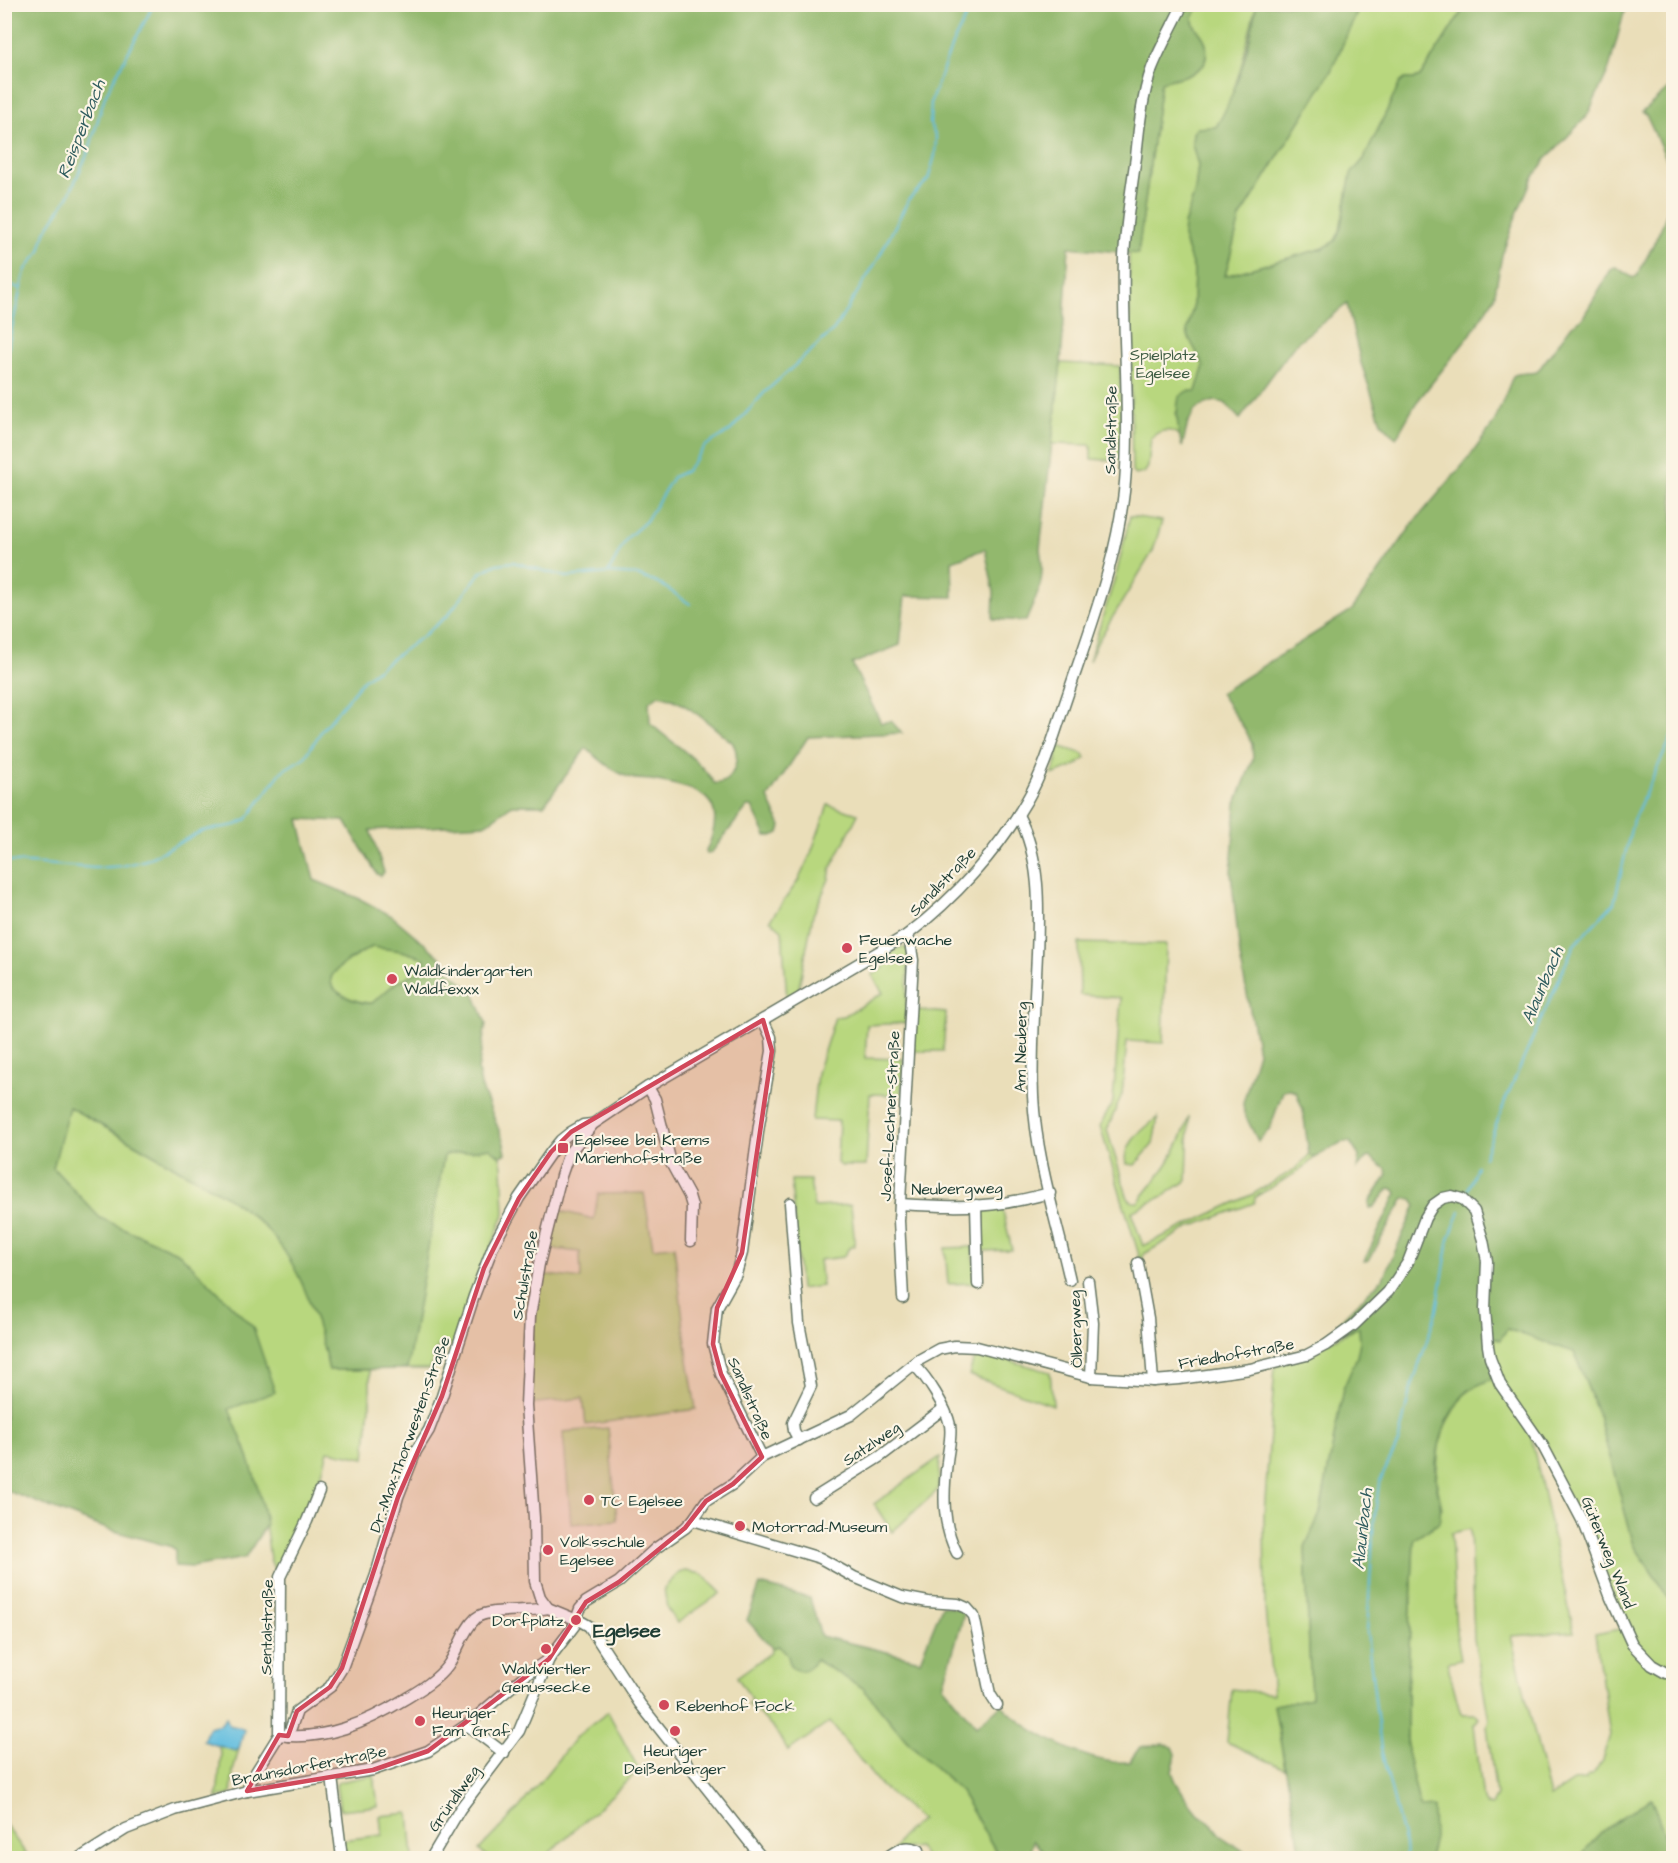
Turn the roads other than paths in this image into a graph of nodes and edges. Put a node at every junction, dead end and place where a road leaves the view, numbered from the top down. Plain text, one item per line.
1 (1184, 4) edge
2 (1018, 815) junction
3 (907, 935) junction
4 (763, 1020) junction
5 (648, 1087) junction
6 (592, 1124) junction
7 (1050, 1193) junction
8 (790, 1203) dead end
9 (900, 1204) junction
10 (976, 1205) junction
11 (691, 1241) dead end
12 (1138, 1263) dead end
13 (1070, 1280) dead end
14 (1088, 1281) dead end
15 (978, 1284) dead end
16 (903, 1298) dead end
17 (914, 1365) junction
18 (1091, 1377) junction
19 (1153, 1381) junction
20 (1509, 1398) joint
21 (943, 1409) junction
22 (799, 1440) junction
23 (762, 1457) junction
24 (319, 1491) dead end
25 (814, 1498) dead end
26 (693, 1520) junction
27 (957, 1553) dead end
28 (548, 1608) junction
29 (576, 1620) junction
30 (549, 1659) junction
31 (1674, 1674) edge
32 (997, 1705) dead end
33 (467, 1725) junction
34 (283, 1736) junction
35 (504, 1753) junction
36 (332, 1777) junction
37 (247, 1791) junction
38 (919, 1850) dead end
39 (80, 1858) edge
40 (342, 1858) edge
41 (431, 1858) edge
42 (762, 1858) edge
43 (886, 1858) edge

1 - 2 street, Sandlstraße
2 - 3 street, Sandlstraße
2 - 7 street, Am Neuberg
3 - 4 street, Sandlstraße
3 - 9 street, Josef-Lechner-Straße
4 - 5 street, Schulstraße
4 - 23 street, Sandlstraße
5 - 6 street, Schulstraße
5 - 11 street
6 - 28 street, Schulstraße
6 - 34 street, Dr.-Max-Thorwesten-Straße
7 - 10 street, Neubergweg
7 - 13 street, Am Neuberg
8 - 22 street
9 - 10 street, Neubergweg
9 - 16 street, Josef-Lechner-Straße
10 - 15 street
12 - 19 street
14 - 18 street, Ölbergweg
17 - 18 street, Friedhofstraße
17 - 21 street
17 - 22 street, Friedhofstraße
18 - 19 street, Friedhofstraße
19 - 20 street, Friedhofstraße
20 - 31 street, Güterweg Wand
21 - 25 street, Satzlweg
21 - 27 street
22 - 23 street, Friedhofstraße
23 - 26 street, Sandlstraße
24 - 34 street, Sentalstraße
26 - 29 street, Sandlstraße
26 - 32 street
28 - 29 street
28 - 34 street
29 - 30 street, Braunsdorferstraße
29 - 42 street
30 - 33 street, Braunsdorferstraße
30 - 35 street, Gründlweg
33 - 35 street
33 - 36 street, Braunsdorferstraße
34 - 37 street, Dr.-Max-Thorwesten-Straße
35 - 41 street, Gründlweg
36 - 37 street, Braunsdorferstraße
36 - 40 street
37 - 39 street, Braunsdorferstraße
38 - 43 street

